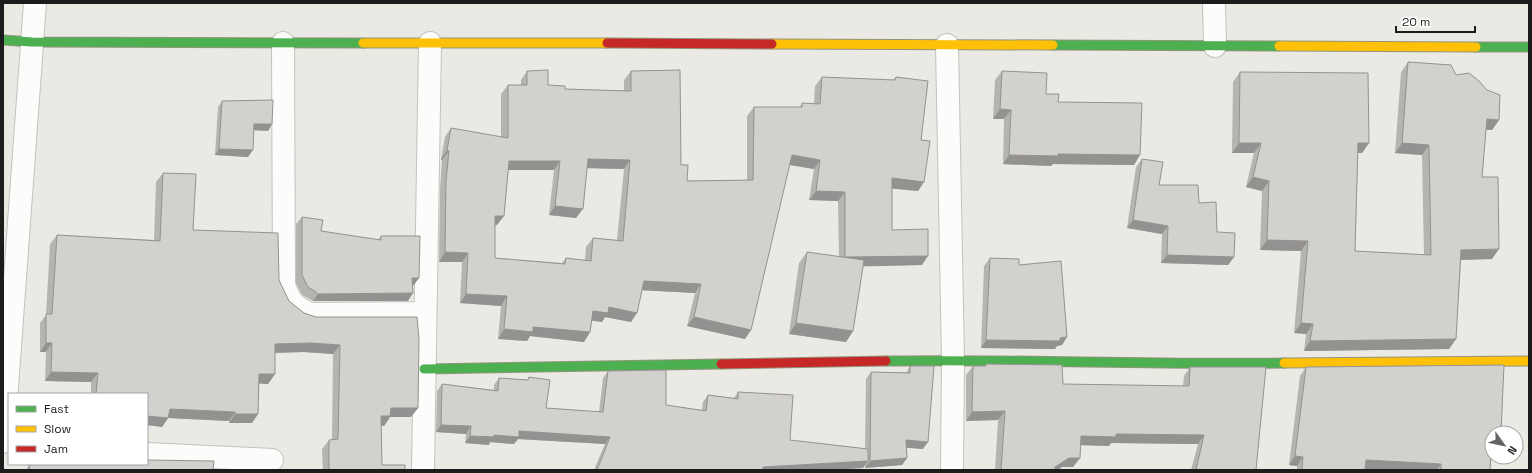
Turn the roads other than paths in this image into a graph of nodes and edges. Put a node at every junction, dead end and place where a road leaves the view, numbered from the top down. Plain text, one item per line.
1 (35, 3) edge
2 (1214, 3) edge
3 (3, 40) edge
4 (32, 42) junction
5 (283, 43) junction
6 (430, 43) junction
7 (947, 45) junction
8 (1215, 46) junction
9 (1529, 47) edge
10 (425, 313) junction
11 (7, 333) edge
12 (953, 360) junction
13 (1529, 361) edge
14 (424, 369) junction
15 (3, 442) edge
16 (148, 454) edge
17 (272, 460) dead end
18 (423, 470) edge
19 (952, 470) edge

1 - 4 street
2 - 8 street
3 - 4 street
4 - 5 street
4 - 11 street
5 - 6 street
5 - 10 street
6 - 7 street
6 - 10 street
7 - 8 street
7 - 12 street
8 - 9 street
10 - 14 street
11 - 15 street
12 - 13 street
12 - 14 street
12 - 19 street
14 - 18 street
16 - 17 street

